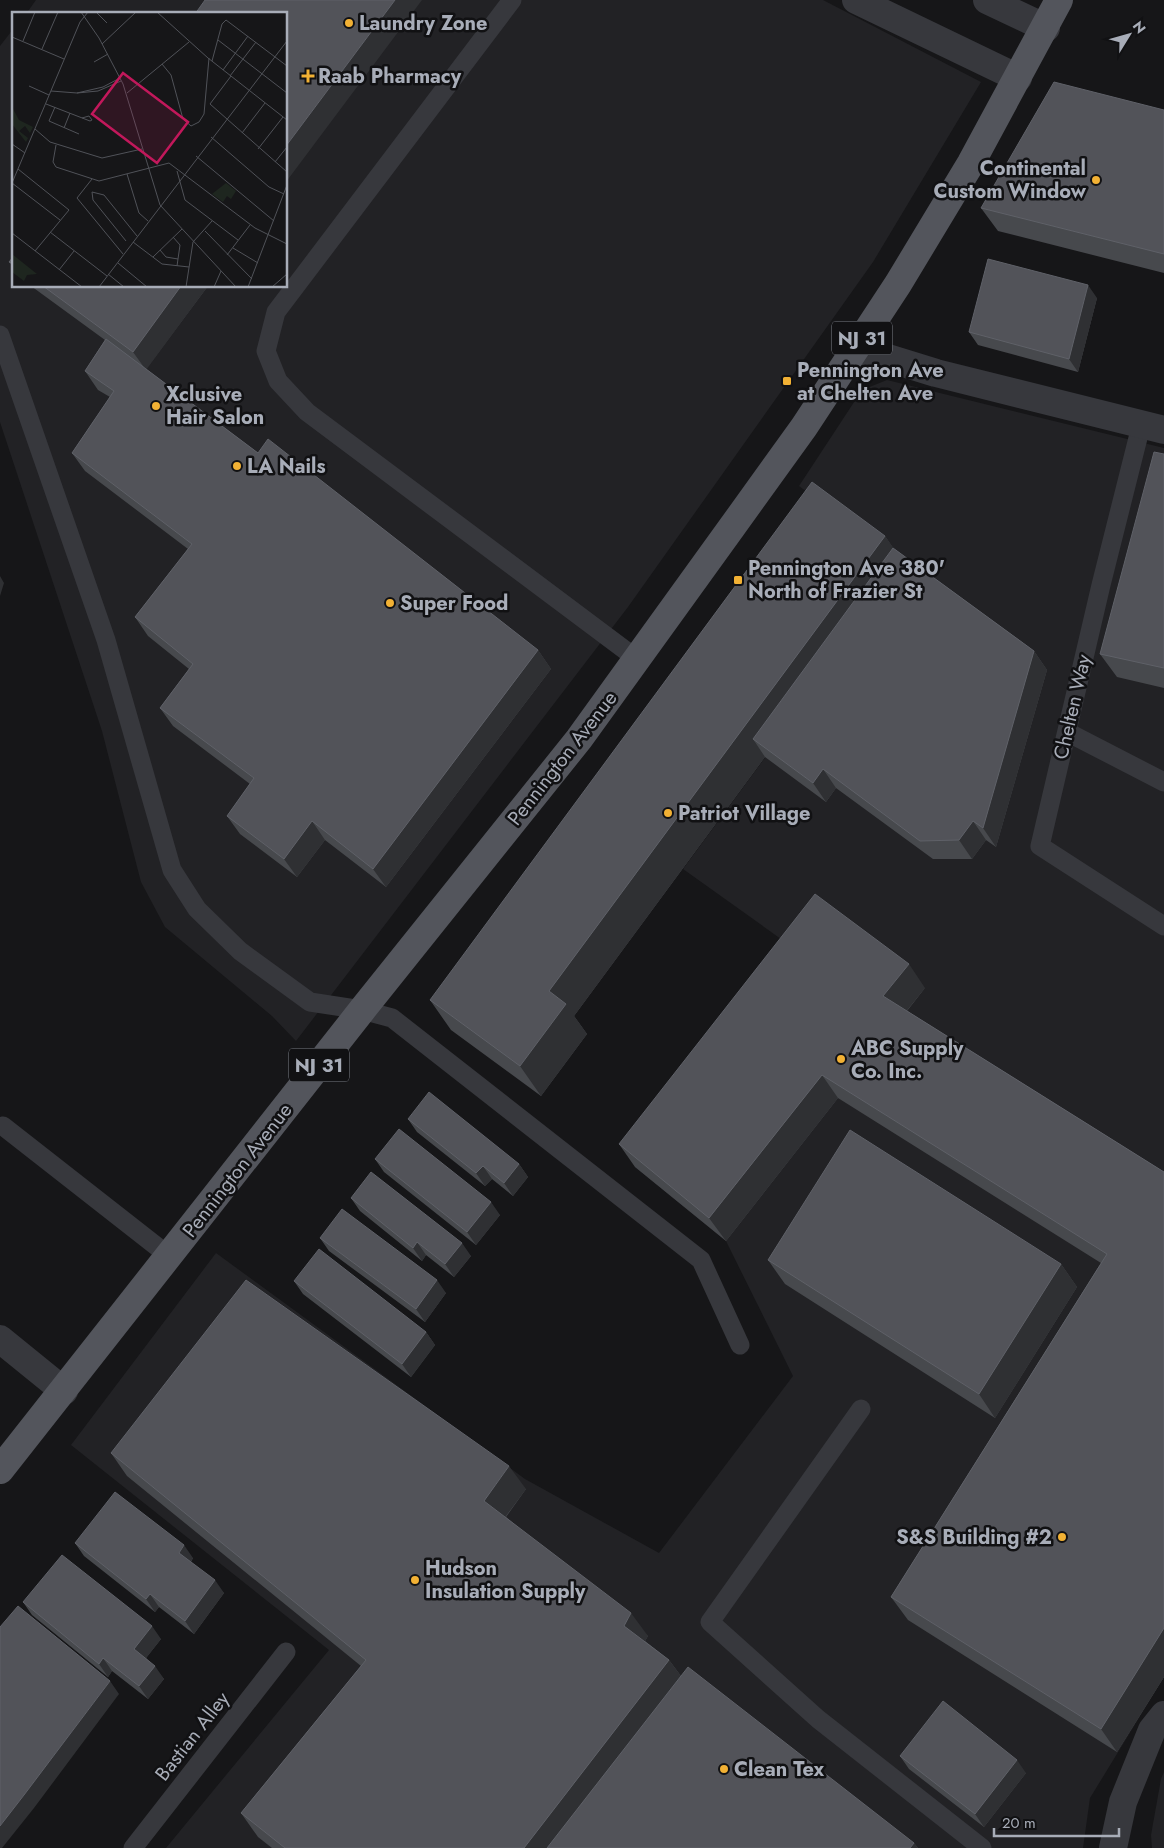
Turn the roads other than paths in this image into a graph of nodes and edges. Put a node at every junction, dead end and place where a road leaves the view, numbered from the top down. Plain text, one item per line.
1 (512, 0) edge
2 (856, 0) edge
3 (987, 0) edge
4 (1059, 0) edge
5 (1046, 28) junction
6 (1018, 78) junction
7 (0, 335) edge
8 (855, 348) junction
9 (1152, 428) edge
10 (637, 659) junction
11 (1067, 732) junction
12 (1164, 782) edge
13 (1164, 926) edge
14 (362, 1010) junction
15 (3, 1126) dead end
16 (169, 1256) junction
17 (0, 1339) edge
18 (740, 1345) dead end
19 (64, 1391) junction
20 (861, 1409) dead end
21 (0, 1470) edge
22 (286, 1652) dead end
23 (1164, 1715) edge
24 (133, 1848) edge
25 (982, 1848) edge
26 (1113, 1848) edge

1 - 10 lane
2 - 6 street
3 - 5 street
4 - 5 main road, Pennington Avenue / NJ 31
5 - 6 main road, Pennington Avenue / NJ 31
6 - 8 main road, Pennington Avenue / NJ 31
7 - 14 lane
8 - 9 street, Chelten Way
8 - 10 main road, Pennington Avenue / NJ 31
9 - 11 lane, Chelten Way
10 - 14 main road, Pennington Avenue / NJ 31
11 - 12 lane
11 - 13 lane, Chelten Way
14 - 16 main road, Pennington Avenue / NJ 31
14 - 18 lane
15 - 16 lane
16 - 19 main road, Pennington Avenue / NJ 31
17 - 19 street
19 - 21 main road, Pennington Avenue / NJ 31
20 - 25 lane
22 - 24 lane, Bastian Alley
23 - 26 street

